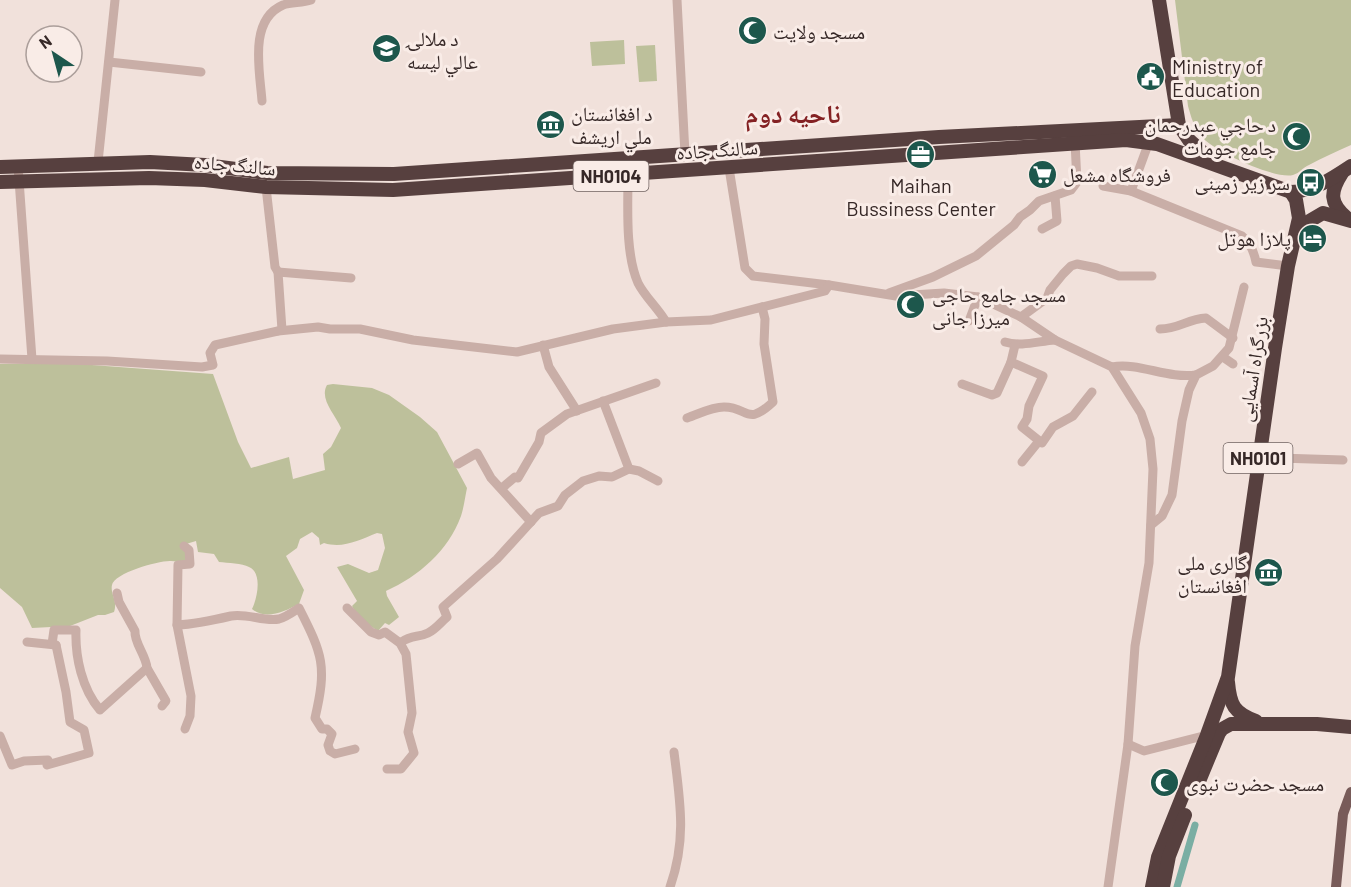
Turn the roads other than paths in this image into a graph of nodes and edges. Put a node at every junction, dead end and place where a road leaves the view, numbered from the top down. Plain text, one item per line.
1 (115, 0) edge
2 (311, 0) edge
3 (676, 0) edge
4 (1159, 0) edge
5 (109, 62) junction
6 (201, 72) dead end
7 (262, 101) dead end
8 (1179, 125) junction
9 (1075, 142) junction
10 (1149, 142) junction
11 (685, 154) junction
12 (98, 162) junction
13 (1217, 165) junction
14 (18, 166) junction
15 (0, 167) edge
16 (506, 167) junction
17 (729, 168) junction
18 (1347, 168) edge
19 (628, 175) junction
20 (18, 181) junction
21 (0, 182) edge
22 (507, 183) junction
23 (1103, 186) dead end
24 (266, 187) junction
25 (1131, 191) junction
26 (1291, 192) junction
27 (1055, 196) junction
28 (1351, 221) edge
29 (1042, 229) dead end
30 (1295, 239) junction
31 (1288, 266) junction
32 (278, 272) junction
33 (1152, 276) dead end
34 (351, 278) dead end
35 (829, 285) junction
36 (1244, 287) dead end
37 (887, 294) junction
38 (978, 297) junction
39 (762, 307) junction
40 (1021, 317) junction
41 (666, 321) junction
42 (969, 321) dead end
43 (1160, 330) dead end
44 (278, 331) junction
45 (1233, 338) junction
46 (1055, 340) junction
47 (543, 345) junction
48 (1223, 357) junction
49 (0, 359) edge
50 (32, 359) junction
51 (1011, 362) junction
52 (1233, 364) dead end
53 (1112, 367) junction
54 (1196, 375) junction
55 (656, 383) dead end
56 (962, 384) dead end
57 (1092, 392) dead end
58 (603, 401) junction
59 (577, 411) junction
60 (687, 418) dead end
61 (1039, 441) junction
62 (1258, 454) junction
63 (1342, 460) dead end
64 (1022, 462) dead end
65 (458, 464) dead end
66 (629, 470) junction
67 (658, 481) dead end
68 (502, 488) junction
69 (531, 522) junction
70 (1151, 525) junction
71 (184, 546) dead end
72 (117, 592) dead end
73 (348, 608) dead end
74 (177, 625) junction
75 (27, 642) dead end
76 (400, 643) junction
77 (56, 645) junction
78 (147, 668) junction
79 (1228, 677) junction
80 (162, 706) dead end
81 (1263, 723) junction
82 (1351, 728) edge
83 (185, 729) dead end
84 (1207, 735) junction
85 (0, 736) edge
86 (1128, 744) junction
87 (355, 748) dead end
88 (674, 752) dead end
89 (387, 769) dead end
90 (1351, 792) edge
91 (670, 887) edge
92 (1108, 887) edge
93 (1152, 887) edge
94 (1163, 887) edge
95 (1336, 887) edge

1 - 5 street
2 - 7 street
3 - 11 street
4 - 8 highway
5 - 6 street
5 - 12 street
8 - 11 highway, سالنگ جاده / NH0104
8 - 13 highway, NH0104
9 - 10 highway, سالنگ جاده / NH0104
9 - 17 highway, سالنگ جاده / NH0104
9 - 27 street
10 - 13 highway, سالنگ جاده / NH0104
10 - 25 street
11 - 16 highway, سالنگ جاده / NH0104
12 - 14 highway, سالنگ جاده / NH0104
12 - 16 highway, سالنگ جاده / NH0104
13 - 26 highway, NH0104
14 - 15 highway, سالنگ جاده / NH0104
14 - 20 street
16 - 22 highway
17 - 19 highway, سالنگ جاده / NH0104
17 - 35 street
18 - 26 highway
18 - 28 highway
19 - 22 highway, سالنگ جاده / NH0104
19 - 41 street
20 - 21 highway, سالنگ جاده / NH0104
20 - 24 highway, سالنگ جاده / NH0104
20 - 50 street
22 - 24 highway, سالنگ جاده / NH0104
23 - 25 street
24 - 32 street
25 - 31 street
26 - 30 highway, NH0101
27 - 29 street
27 - 37 street
28 - 30 highway, NH0101
30 - 31 highway, بزرگراه آسمایی / NH0101
31 - 62 highway, بزرگراه آسمایی / NH0101
32 - 34 street
32 - 44 street
33 - 40 street
35 - 37 street
35 - 39 street
36 - 45 street
37 - 38 street
38 - 40 street
38 - 42 street
39 - 41 street
39 - 60 street
40 - 46 street
41 - 47 street
43 - 45 street
44 - 47 street
44 - 50 street
45 - 48 street
46 - 51 street
46 - 53 street
47 - 59 street
48 - 52 street
48 - 54 street
49 - 50 street
51 - 56 street
51 - 61 street
53 - 54 street
53 - 70 street
54 - 70 street
55 - 58 street
57 - 61 street
58 - 59 street
58 - 66 street
59 - 68 street
61 - 64 street
62 - 63 street
62 - 79 highway, بزرگراه آسمایی / NH0101
65 - 68 street
66 - 67 street
66 - 69 street
68 - 69 street
69 - 76 street
70 - 86 street
71 - 74 street
72 - 78 street
73 - 76 street
74 - 83 street
74 - 87 street
75 - 77 street
76 - 89 street
77 - 78 street
77 - 85 street
78 - 80 street
79 - 81 highway
79 - 84 highway, بزرگراه آسمایی / NH0101
81 - 82 highway
81 - 94 highway
84 - 86 street
84 - 93 highway, بزرگراه آسمایی / NH0101
86 - 92 street
88 - 91 street
90 - 95 main road

